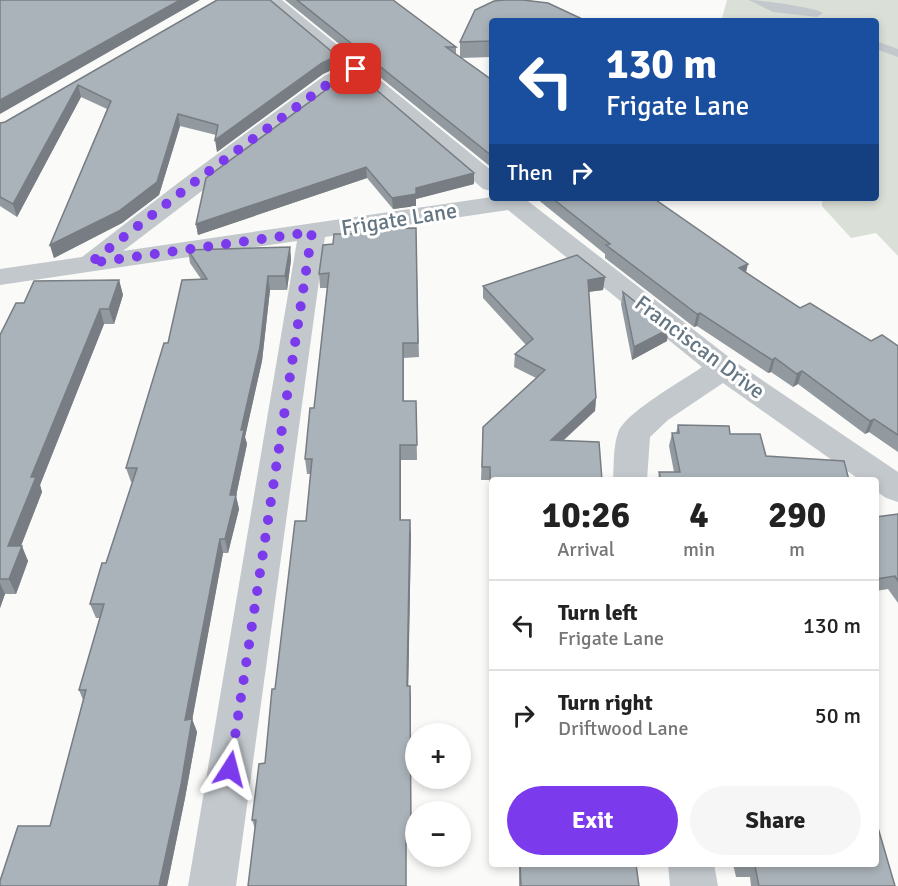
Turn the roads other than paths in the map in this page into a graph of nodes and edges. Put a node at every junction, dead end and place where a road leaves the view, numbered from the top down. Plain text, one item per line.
1 (270, 0) edge
2 (755, 0) edge
3 (804, 0) edge
4 (817, 13) junction
5 (824, 18) edge
6 (879, 46) edge
7 (898, 53) edge
8 (356, 69) junction
9 (489, 182) edge
10 (489, 198) edge
11 (512, 201) edge
12 (312, 232) junction
13 (90, 263) junction
14 (6, 276) edge
15 (0, 300) edge
16 (723, 368) junction
17 (630, 477) edge
18 (898, 489) edge
19 (691, 867) edge
20 (212, 886) edge
21 (694, 886) edge

1 - 8 street, Franciscan Drive
2 - 4 lane
3 - 4 lane
4 - 5 lane
6 - 7 lane
8 - 9 street, Franciscan Drive
8 - 13 street
10 - 12 street, Frigate Lane
11 - 16 street, Franciscan Drive
12 - 13 street, Frigate Lane
12 - 20 street
13 - 14 street, Frigate Lane
14 - 15 street
16 - 17 street
16 - 18 street, Franciscan Drive
19 - 21 street

